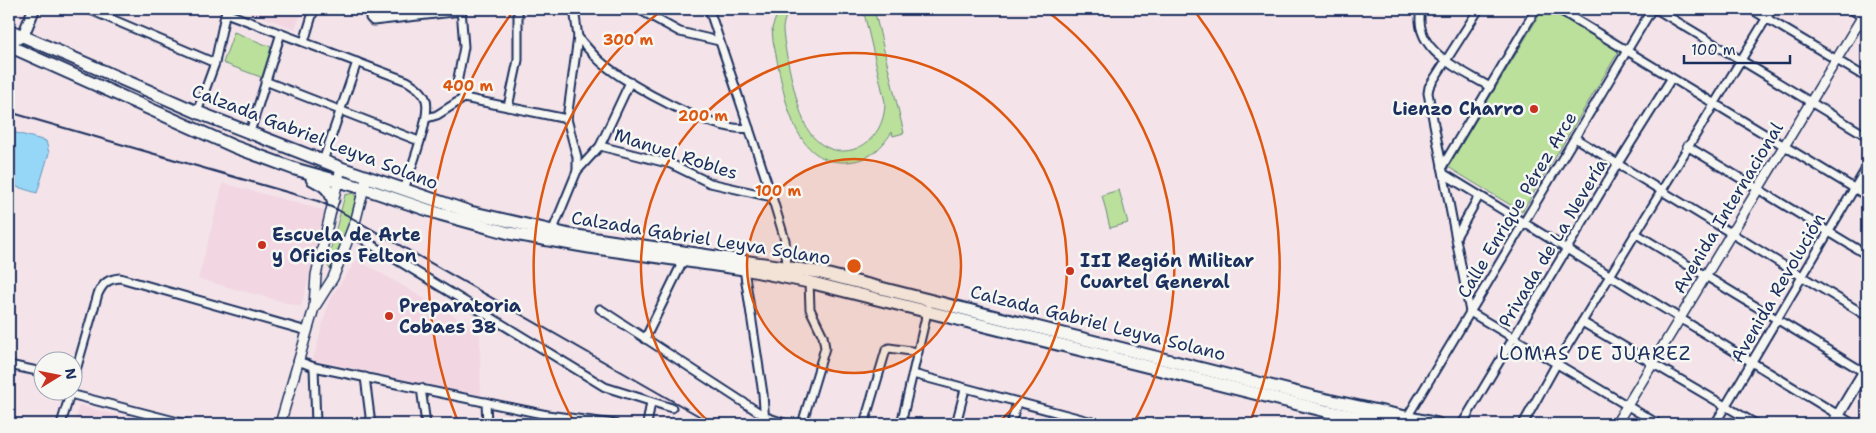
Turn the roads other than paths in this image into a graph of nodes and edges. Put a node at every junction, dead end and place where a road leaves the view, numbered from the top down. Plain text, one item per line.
1 (34, 9) edge
2 (88, 9) edge
3 (111, 9) edge
4 (314, 9) edge
5 (370, 9) edge
6 (518, 9) edge
7 (574, 9) edge
8 (638, 9) edge
9 (709, 9) edge
10 (1421, 9) edge
11 (1479, 9) edge
12 (1536, 9) edge
13 (1558, 9) edge
14 (1652, 9) edge
15 (1656, 9) edge
16 (1750, 9) edge
17 (1772, 9) edge
18 (1850, 9) edge
19 (462, 10) edge
20 (226, 11) edge
21 (1866, 15) edge
22 (107, 17) junction
23 (1767, 18) junction
24 (9, 30) edge
25 (282, 33) junction
26 (23, 36) junction
27 (578, 37) junction
28 (719, 41) junction
29 (304, 42) junction
30 (9, 45) edge
31 (1626, 51) junction
32 (1836, 59) junction
33 (1446, 61) junction
34 (1742, 61) junction
35 (356, 62) junction
36 (215, 64) junction
37 (1867, 78) edge
38 (1672, 79) junction
39 (265, 81) junction
40 (630, 82) junction
41 (1490, 87) junction
42 (464, 98) junction
43 (1714, 104) junction
44 (1810, 104) junction
45 (508, 107) junction
46 (340, 110) junction
47 (197, 112) junction
48 (427, 118) junction
49 (567, 118) junction
50 (749, 128) junction
51 (250, 132) junction
52 (1867, 136) edge
53 (1575, 138) junction
54 (419, 141) junction
55 (600, 146) junction
56 (1687, 146) junction
57 (1784, 146) junction
58 (323, 161) junction
59 (1617, 165) junction
60 (1867, 167) edge
61 (341, 168) junction
62 (295, 170) junction
63 (1443, 170) junction
64 (577, 172) junction
65 (367, 176) junction
66 (338, 181) junction
67 (363, 188) junction
68 (1854, 189) junction
69 (404, 190) junction
70 (1660, 190) junction
71 (1758, 190) junction
72 (1479, 196) junction
73 (1867, 196) edge
74 (772, 197) junction
75 (333, 200) junction
76 (1523, 224) junction
77 (351, 232) junction
78 (552, 232) junction
79 (1828, 232) junction
80 (1635, 233) junction
81 (1731, 234) junction
82 (1456, 237) junction
83 (1565, 250) junction
84 (1867, 255) edge
85 (683, 261) junction
86 (787, 266) junction
87 (744, 269) junction
88 (1706, 276) junction
89 (1610, 277) junction
90 (1802, 277) junction
91 (809, 282) junction
92 (930, 299) junction
93 (314, 308) junction
94 (600, 309) dead end
95 (926, 312) junction
96 (1470, 312) junction
97 (1867, 316) edge
98 (1680, 319) junction
99 (1778, 319) junction
100 (1582, 322) junction
101 (307, 331) junction
102 (1515, 338) junction
103 (646, 339) junction
104 (82, 350) edge
105 (918, 352) junction
106 (298, 361) junction
107 (1155, 362) junction
108 (1557, 363) junction
109 (1654, 363) junction
110 (1752, 364) junction
111 (9, 365) edge
112 (314, 367) junction
113 (32, 370) edge
114 (1866, 371) edge
115 (913, 374) junction
116 (365, 377) junction
117 (421, 388) junction
118 (965, 389) junction
119 (82, 395) edge
120 (1299, 397) junction
121 (68, 400) edge
122 (486, 402) junction
123 (651, 402) junction
124 (1017, 404) junction
125 (1626, 405) junction
126 (1726, 406) junction
127 (672, 408) dead end
128 (547, 415) junction
129 (1405, 420) edge
130 (1836, 420) edge
131 (765, 421) edge
132 (1069, 421) edge
133 (61, 424) edge
134 (186, 424) edge
135 (280, 424) edge
136 (316, 424) edge
137 (371, 424) edge
138 (426, 424) edge
139 (487, 424) edge
140 (547, 424) edge
141 (615, 424) edge
142 (647, 424) edge
143 (787, 424) edge
144 (802, 424) edge
145 (864, 424) edge
146 (901, 424) edge
147 (956, 424) edge
148 (1011, 424) edge
149 (1100, 424) edge
150 (1393, 424) edge
151 (1438, 424) edge
152 (1462, 424) edge
153 (1523, 424) edge
154 (1616, 424) edge
155 (1658, 424) edge
156 (1715, 424) edge
157 (1756, 424) edge
158 (1853, 424) edge

1 - 26 main road
2 - 22 street
3 - 22 street
4 - 29 street
5 - 19 street
6 - 45 street
7 - 27 street
8 - 28 street
9 - 28 street
10 - 33 street
11 - 33 street
12 - 41 street
13 - 31 street
14 - 31 street, Calle Enrique Pérez Arce
15 - 34 street
16 - 23 street
17 - 23 street
18 - 21 street
19 - 42 street
20 - 25 street
20 - 36 street
21 - 32 street, Avenida Internacional
22 - 36 street
23 - 32 street
23 - 34 street
24 - 26 main road, Calzada Gabriel Leyva Solano
25 - 29 street
25 - 39 street
26 - 30 main road
26 - 47 main road, Calzada Gabriel Leyva Solano
27 - 40 street
27 - 49 street
28 - 50 street
29 - 35 street
30 - 62 main road, Calzada Gabriel Leyva Solano
31 - 38 street
31 - 53 street, Calle Enrique Pérez Arce
32 - 37 street
32 - 44 street, Avenida Internacional
33 - 41 street
33 - 63 street
34 - 43 street
34 - 44 street
35 - 46 street
35 - 48 street
36 - 47 street
38 - 43 street
38 - 59 street, Privada de La Nevería
39 - 46 street
39 - 51 street
40 - 50 street
40 - 55 street
41 - 63 street
42 - 45 street
42 - 48 street
43 - 56 street
43 - 57 street
44 - 52 street
44 - 57 street, Avenida Internacional
45 - 49 street
46 - 54 street
46 - 58 street
47 - 51 main road, Calzada Gabriel Leyva Solano
48 - 54 street
49 - 64 street
50 - 74 street
51 - 58 main road, Calzada Gabriel Leyva Solano
53 - 59 street
53 - 76 street, Calle Enrique Pérez Arce
54 - 69 street
55 - 64 street
55 - 74 street, Manuel Robles
56 - 70 street
56 - 71 street
57 - 68 street
57 - 71 street, Avenida Internacional
58 - 61 main road, Calzada Gabriel Leyva Solano
59 - 70 street
59 - 83 street, Privada de La Nevería
60 - 68 street, Avenida Revolución
61 - 65 main road, Calzada Gabriel Leyva Solano
61 - 66 street
62 - 66 main road, Calzada Gabriel Leyva Solano
62 - 75 main road
63 - 72 street
63 - 82 street
64 - 78 street
65 - 67 street
65 - 69 main road, Calzada Gabriel Leyva Solano
66 - 67 main road, Calzada Gabriel Leyva Solano
66 - 75 street
67 - 77 street
67 - 85 main road, Calzada Gabriel Leyva Solano
68 - 73 street
68 - 79 street, Avenida Revolución
69 - 78 main road, Calzada Gabriel Leyva Solano
70 - 80 street
70 - 81 street
71 - 79 street
71 - 81 street, Avenida Internacional
72 - 76 street
72 - 82 street
74 - 86 street
75 - 93 street
76 - 83 street
76 - 96 street, Calle Enrique Pérez Arce
77 - 93 street
77 - 123 street
78 - 86 main road, Calzada Gabriel Leyva Solano
79 - 84 street
79 - 90 street, Avenida Revolución
80 - 88 street
80 - 89 street
81 - 88 street, Avenida Internacional
81 - 90 street
82 - 96 street
83 - 89 street
83 - 102 street, Privada de La Nevería
85 - 87 main road, Calzada Gabriel Leyva Solano
85 - 103 street
86 - 92 main road, Calzada Gabriel Leyva Solano
87 - 91 main road, Calzada Gabriel Leyva Solano
87 - 131 street
88 - 98 street, Avenida Internacional
88 - 99 street
89 - 98 street
89 - 100 street
90 - 97 street
90 - 99 street, Avenida Revolución
91 - 95 main road, Calzada Gabriel Leyva Solano
91 - 144 street
92 - 95 street
92 - 107 main road, Calzada Gabriel Leyva Solano
93 - 101 street
94 - 103 street
95 - 105 street
95 - 107 main road, Calzada Gabriel Leyva Solano
96 - 102 street
96 - 129 street, Calle Enrique Pérez Arce
98 - 109 street, Avenida Internacional
98 - 110 street
99 - 110 street, Avenida Revolución
99 - 114 street
100 - 108 street
100 - 109 street
101 - 104 street
101 - 106 street
102 - 108 street
102 - 152 street, Privada de La Nevería
103 - 131 street
105 - 115 street
105 - 145 street
106 - 112 street
106 - 135 street
107 - 120 main road, Calzada Gabriel Leyva Solano
108 - 125 street
108 - 153 street
109 - 125 street, Avenida Internacional
109 - 126 street
110 - 126 street, Avenida Revolución
110 - 130 street
111 - 113 street
112 - 116 street
112 - 136 street
114 - 130 main road
115 - 118 street
115 - 146 street
116 - 117 street
116 - 137 street
117 - 122 street
117 - 138 street
118 - 124 street
118 - 147 street
119 - 134 street
120 - 129 main road, Calzada Gabriel Leyva Solano
120 - 150 main road, Calzada Gabriel Leyva Solano
121 - 133 street
122 - 128 street
122 - 139 street
123 - 127 street
123 - 142 street
124 - 132 street
124 - 148 street
125 - 154 street, Avenida Internacional
125 - 155 street
126 - 156 street, Avenida Revolución
126 - 157 street
128 - 140 street
128 - 141 street
129 - 151 main road, Calzada Gabriel Leyva Solano
130 - 158 street
131 - 143 street
132 - 149 street

